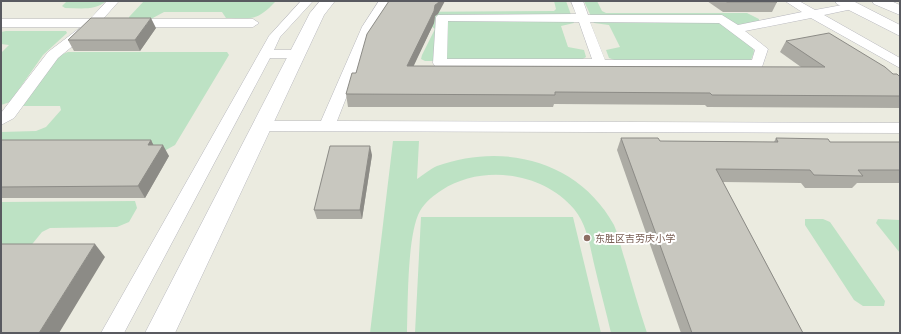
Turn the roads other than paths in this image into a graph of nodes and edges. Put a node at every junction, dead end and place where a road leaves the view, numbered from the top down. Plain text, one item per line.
1 (113, 1) edge
2 (307, 1) edge
3 (328, 1) edge
4 (385, 1) edge
5 (577, 1) edge
6 (791, 1) edge
7 (879, 1) edge
8 (847, 4) edge
9 (900, 11) edge
10 (814, 14) junction
11 (583, 18) junction
12 (1, 23) edge
13 (92, 23) junction
14 (253, 23) dead end
15 (735, 29) junction
16 (900, 31) edge
17 (265, 54) junction
18 (297, 54) junction
19 (600, 64) junction
20 (900, 64) edge
21 (1, 120) edge
22 (262, 126) junction
23 (327, 126) junction
24 (900, 128) edge
25 (112, 333) edge
26 (160, 333) edge

1 - 13 lane
2 - 17 lane
3 - 18 street
4 - 23 lane
5 - 11 lane
6 - 10 lane
7 - 9 street
8 - 10 lane
8 - 16 street
10 - 15 lane
10 - 20 lane
11 - 15 lane
11 - 19 lane
11 - 19 lane
12 - 13 lane
13 - 14 lane
13 - 21 lane
15 - 19 lane
17 - 18 lane
17 - 25 lane
18 - 22 street
22 - 23 lane
22 - 26 street
23 - 24 lane

